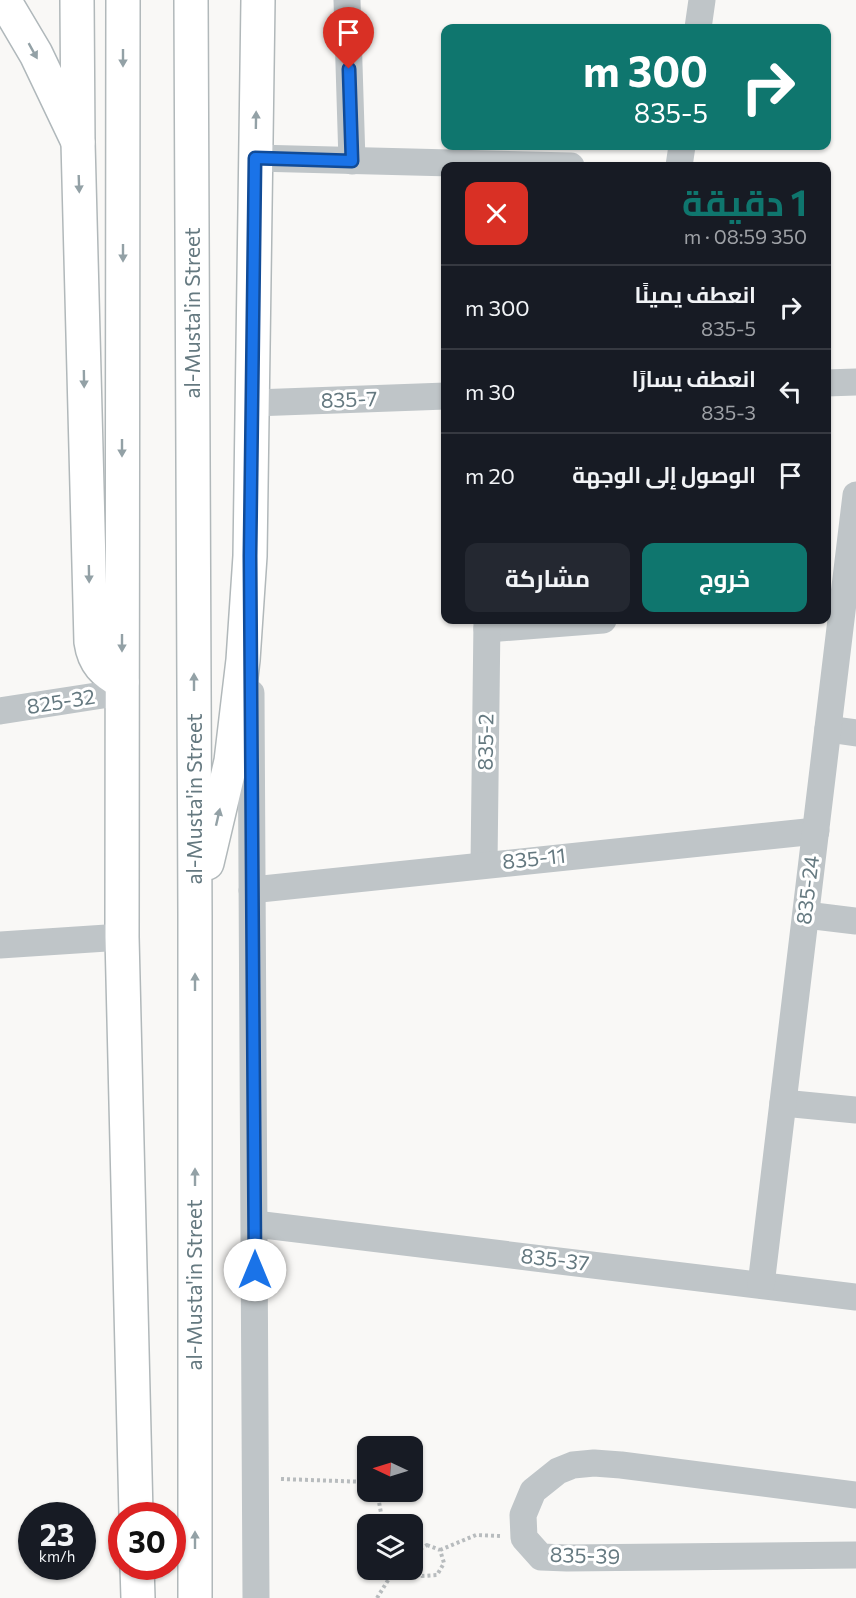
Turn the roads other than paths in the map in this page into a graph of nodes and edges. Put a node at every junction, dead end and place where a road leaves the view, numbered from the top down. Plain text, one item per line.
1 (4, 0) edge
2 (77, 0) edge
3 (123, 0) edge
4 (191, 0) edge
5 (258, 0) edge
6 (347, 0) edge
7 (702, 0) edge
8 (699, 24) edge
9 (78, 142) junction
10 (255, 158) junction
11 (352, 161) junction
12 (441, 163) edge
13 (856, 382) edge
14 (831, 383) edge
15 (441, 396) edge
16 (252, 403) junction
17 (856, 495) edge
18 (853, 548) edge
19 (250, 556) junction
20 (835, 601) edge
21 (487, 624) edge
22 (122, 687) junction
23 (0, 711) edge
24 (828, 729) junction
25 (856, 733) edge
26 (816, 831) junction
27 (484, 864) junction
28 (252, 890) junction
29 (195, 915) junction
30 (806, 915) junction
31 (856, 921) edge
32 (122, 937) junction
33 (0, 945) edge
34 (783, 1103) junction
35 (856, 1110) edge
36 (255, 1224) junction
37 (761, 1285) junction
38 (856, 1297) edge
39 (856, 1495) edge
40 (136, 1502) edge
41 (856, 1555) edge
42 (137, 1580) edge
43 (138, 1598) edge
44 (195, 1598) edge
45 (255, 1598) edge

1 -> 9 main road
2 - 9 main road
3 -> 22 main road
29 -> 4 main road, al-Musta'in Street
10 -> 5 main road
6 - 11 street
7 - 8 street
9 -> 22 main road
10 - 11 street
10 - 16 main road
11 - 12 street
13 - 14 street
15 - 16 street, 835-7
16 - 19 main road
17 - 18 street, 835-24
18 - 20 street, 835-24
19 - 28 street
29 -> 19 main road
20 - 24 street, 835-24
21 - 27 street, 835-2
22 - 23 street, 825-32
22 - 32 main road
24 - 25 street
24 - 26 street, 835-24
26 - 27 street, 835-11
26 - 30 street, 835-24
27 - 28 street, 835-11
28 - 36 street
44 -> 29 main road, al-Musta'in Street
30 - 31 street
30 - 34 street, 835-24
32 - 33 street
32 - 40 main road
34 - 35 street
34 - 37 street, 835-24
36 - 37 street, 835-37
36 - 45 street
37 - 38 street, 835-37
39 - 41 street, 835-39
42 - 43 main road

